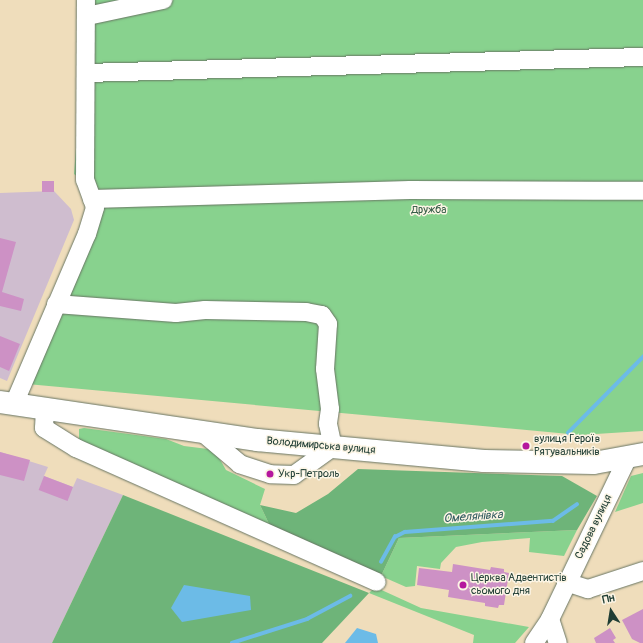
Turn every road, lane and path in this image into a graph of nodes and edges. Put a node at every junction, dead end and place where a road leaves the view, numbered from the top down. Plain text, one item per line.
1 (163, 0) edge
2 (87, 8) edge
3 (643, 57) edge
4 (86, 73) junction
5 (643, 191) edge
6 (92, 198) junction
7 (56, 304) junction
8 (7, 403) edge
9 (45, 409) junction
10 (203, 432) junction
11 (333, 447) junction
12 (636, 456) edge
13 (643, 571) edge
14 (377, 582) dead end
15 (566, 582) junction
16 (550, 619) junction
17 (534, 643) edge
18 (558, 643) edge

1 - 2 street
2 - 4 street
3 - 4 street
4 - 6 street
5 - 6 street
6 - 7 street
7 - 8 street
7 - 11 street
8 - 9 main road, Володимирська вулиця
9 - 10 main road, Володимирська вулиця
9 - 14 street
10 - 11 main road, Володимирська вулиця
10 - 11 street
11 - 12 main road, Володимирська вулиця
12 - 15 street, Садова вулиця
13 - 15 street
15 - 16 street, Садова вулиця
16 - 17 street, Садова вулиця
16 - 18 street

